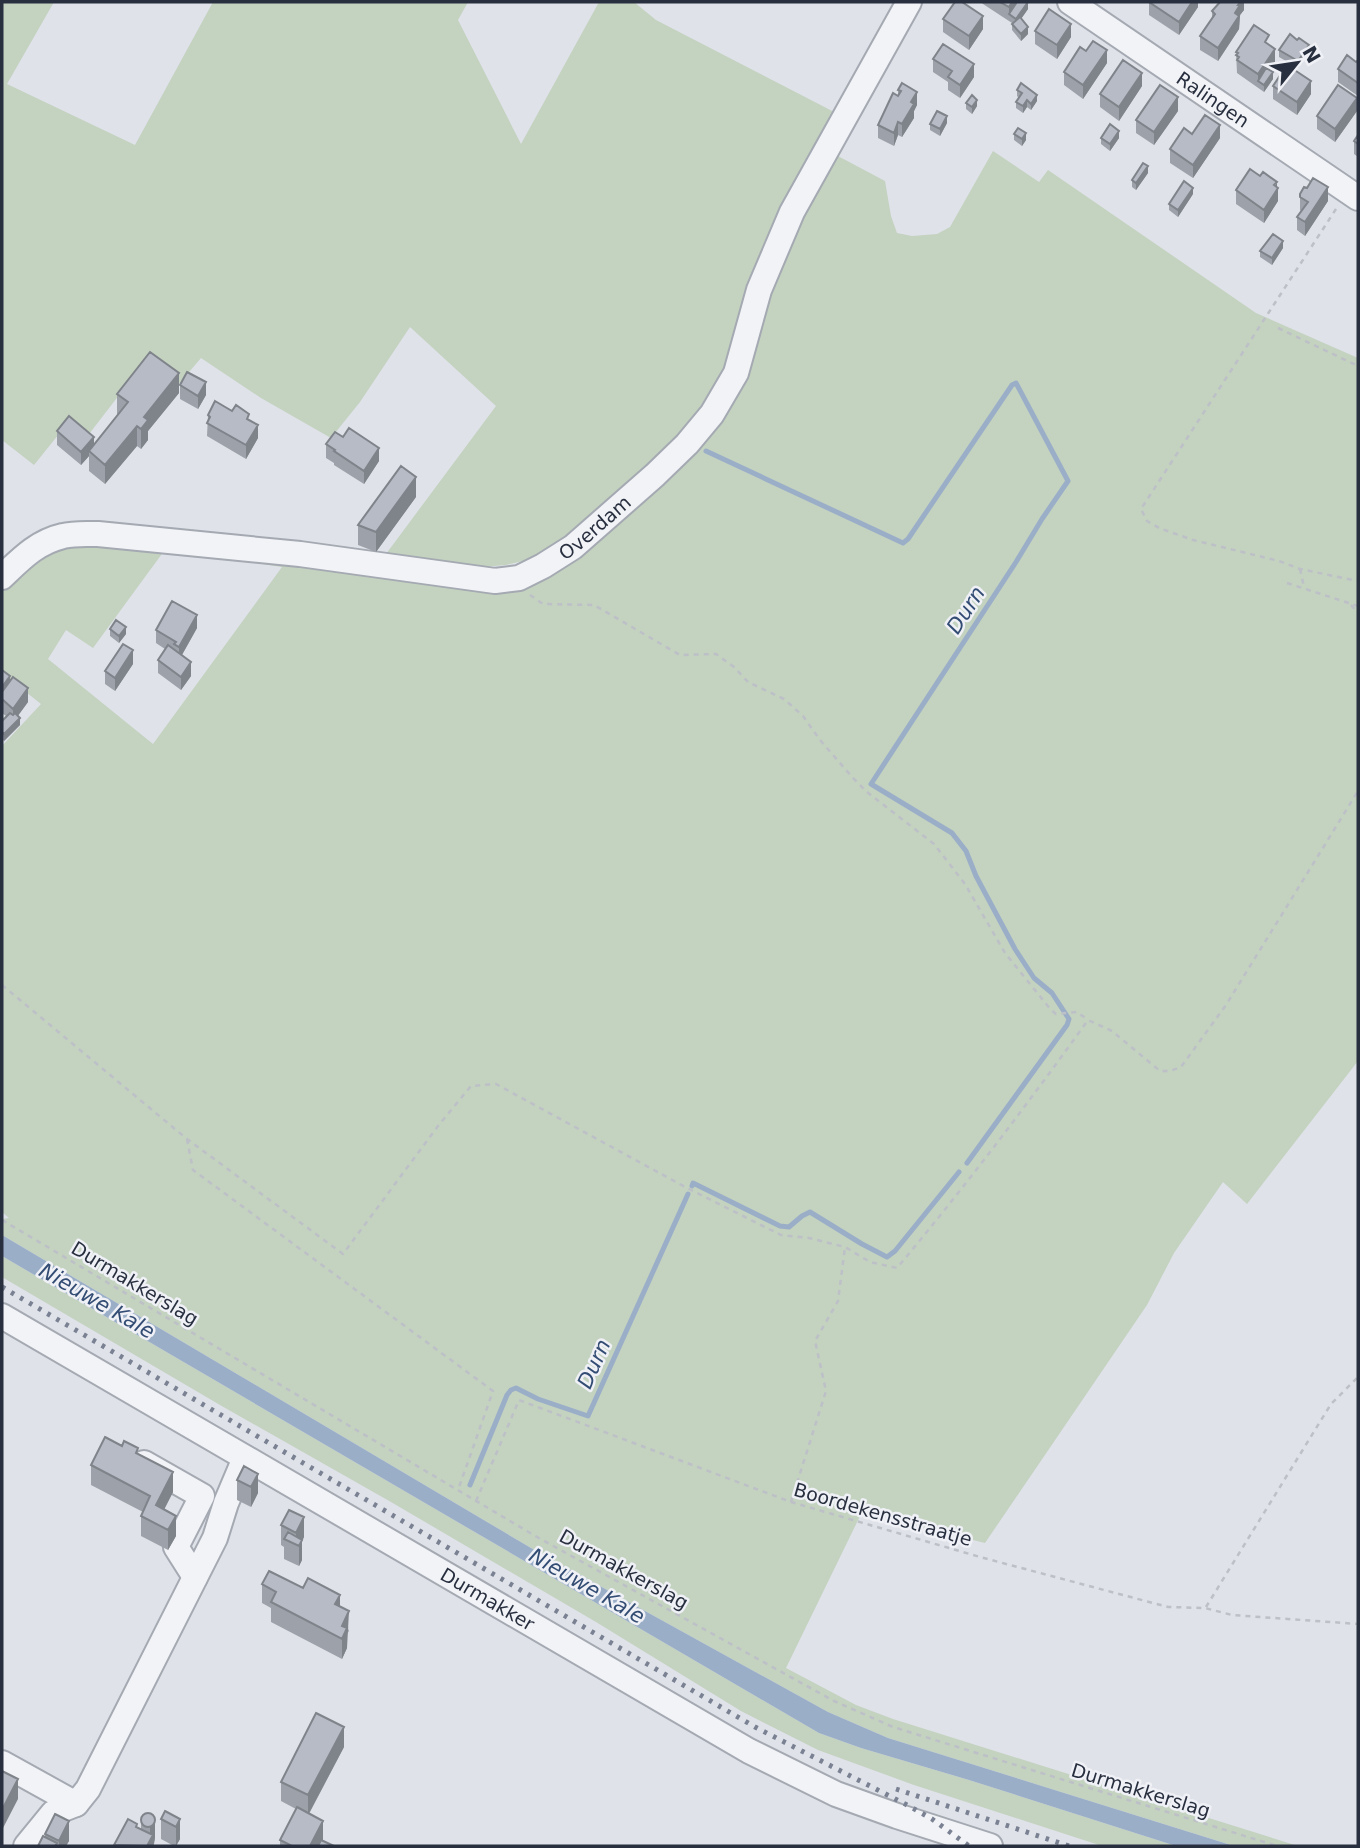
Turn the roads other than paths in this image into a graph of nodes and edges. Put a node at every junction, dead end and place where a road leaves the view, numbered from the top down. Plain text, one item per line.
1 (909, 2) edge
2 (1070, 2) edge
3 (1353, 194) edge
4 (2, 576) edge
5 (2, 1315) edge
6 (124, 1453) edge
7 (246, 1458) junction
8 (195, 1577) junction
9 (2, 1763) edge
10 (76, 1804) junction
11 (26, 1846) edge
12 (990, 1846) edge

1 - 4 street, Overdam
2 - 3 street, Ralingen
5 - 7 street, Durmakker
6 - 8 street
7 - 8 street
7 - 12 street, Durmakker
8 - 10 street
9 - 10 street
10 - 11 street

